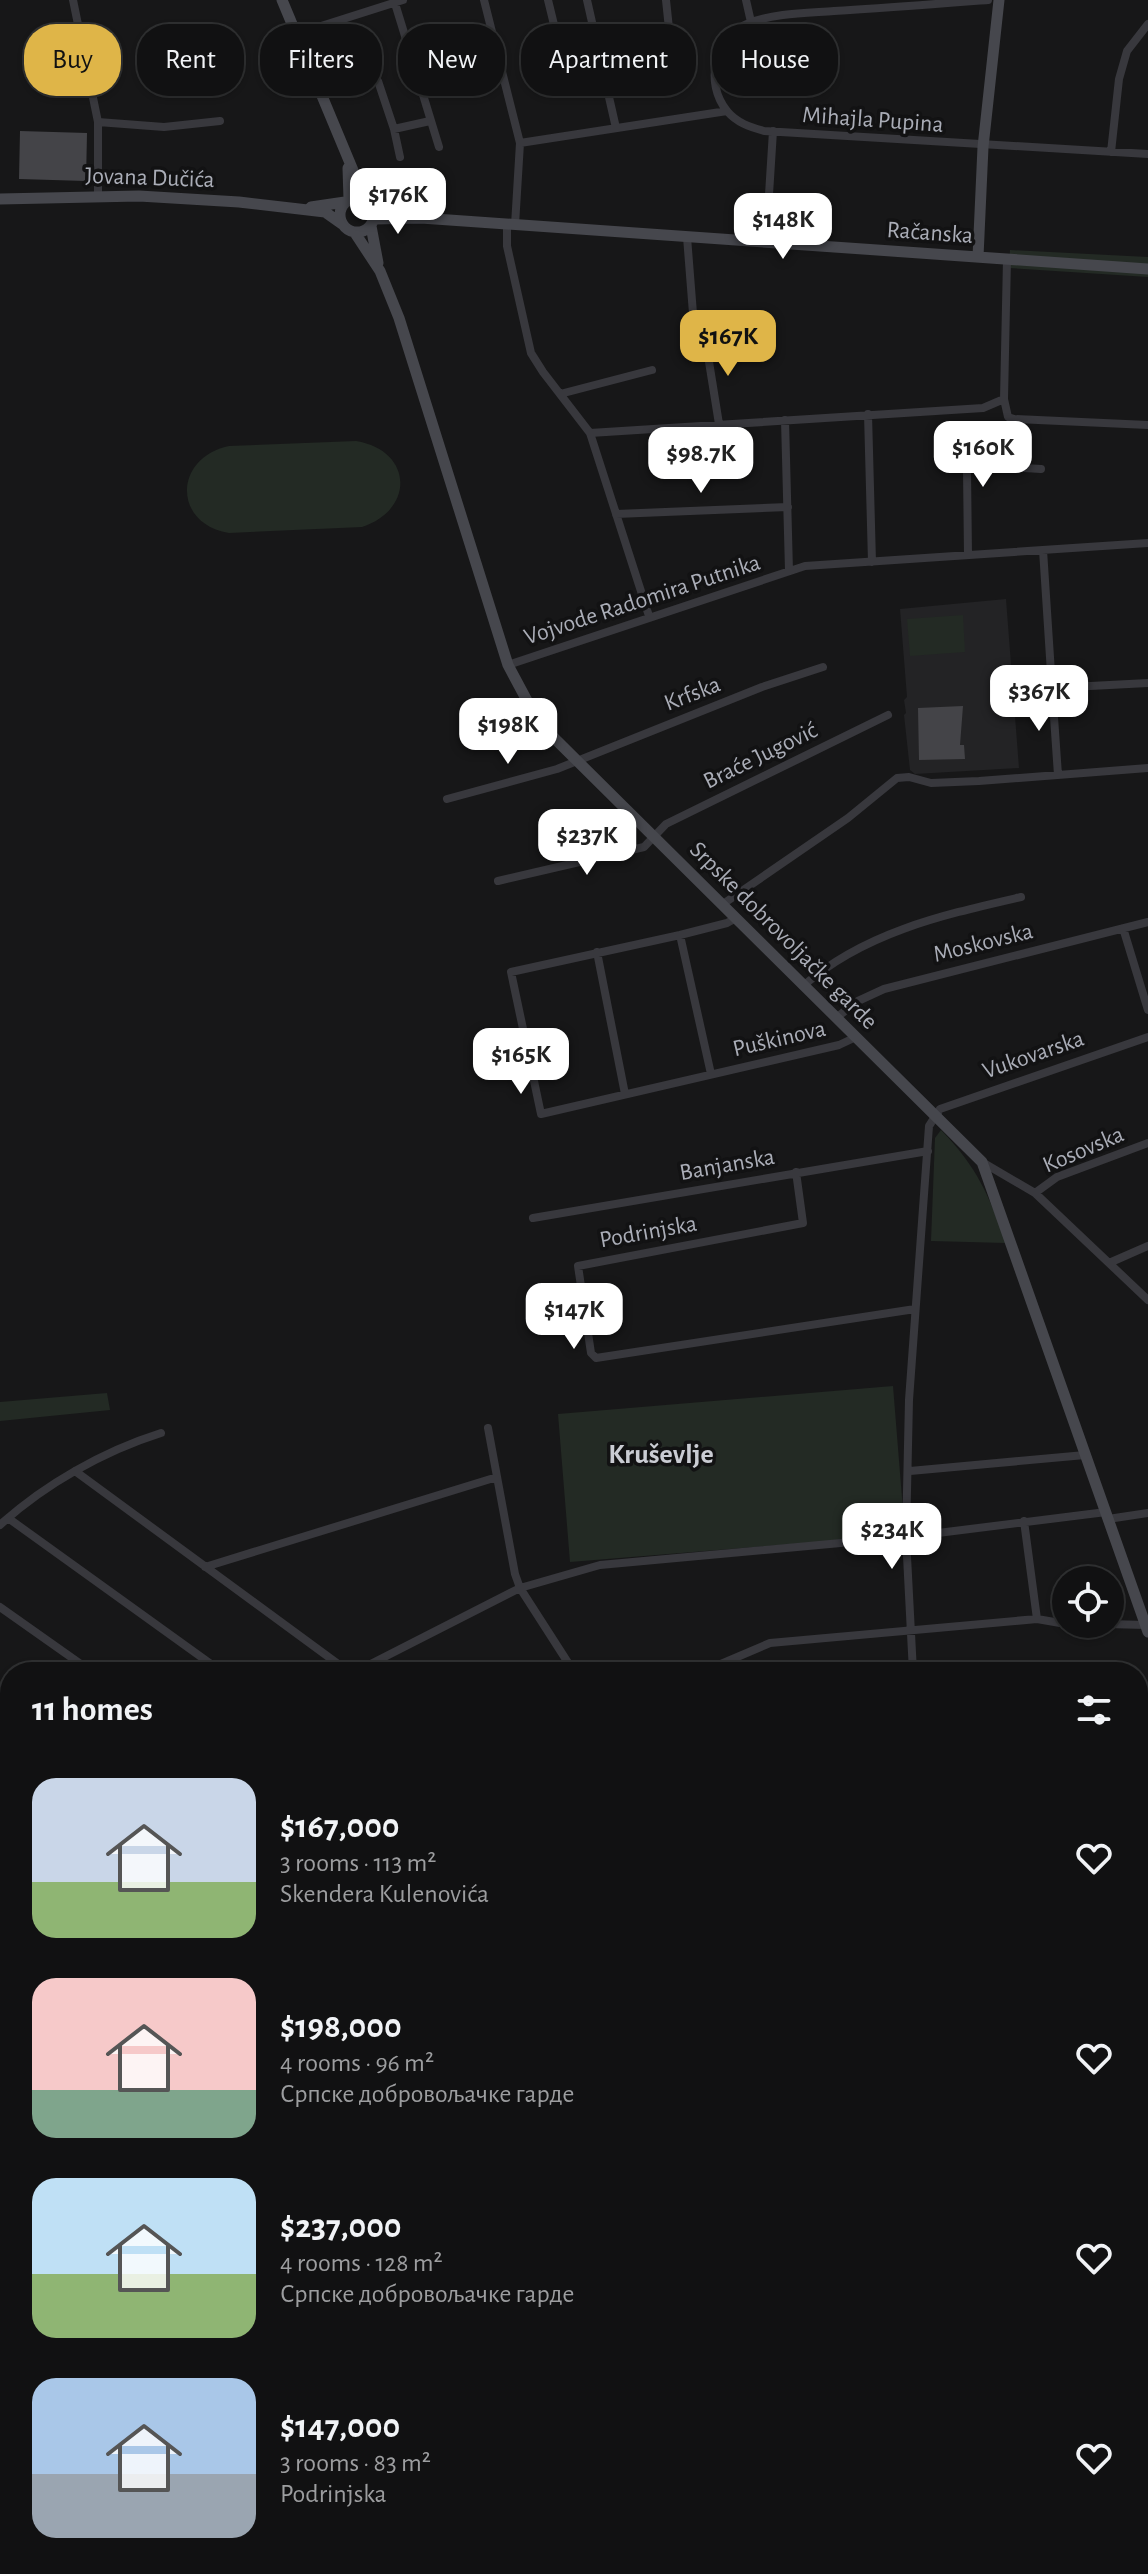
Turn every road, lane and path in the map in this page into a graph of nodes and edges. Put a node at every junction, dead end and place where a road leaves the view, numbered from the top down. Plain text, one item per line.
1 (73, 0) edge
2 (282, 0) edge
3 (484, 0) edge
4 (548, 0) edge
5 (587, 0) edge
6 (666, 0) edge
7 (746, 0) edge
8 (824, 0) edge
9 (988, 0) edge
10 (999, 0) edge
11 (398, 1) edge
12 (827, 12) junction
13 (751, 22) junction
14 (292, 24) edge
15 (327, 24) edge
16 (554, 24) edge
17 (592, 24) edge
18 (669, 24) edge
19 (1148, 24) edge
20 (382, 93) edge
21 (322, 96) edge
22 (609, 96) edge
23 (727, 111) junction
24 (220, 121) dead end
25 (430, 121) junction
26 (98, 122) junction
27 (616, 128) junction
28 (394, 129) junction
29 (773, 131) junction
30 (520, 143) junction
31 (439, 147) dead end
32 (983, 147) junction
33 (1111, 152) junction
34 (1148, 154) edge
35 (400, 157) dead end
36 (348, 159) junction
37 (98, 196) junction
38 (0, 199) edge
39 (347, 201) junction
40 (369, 203) junction
41 (299, 209) junction
42 (421, 218) junction
43 (373, 222) junction
44 (342, 224) junction
45 (511, 224) junction
46 (355, 233) junction
47 (687, 237) junction
48 (766, 242) junction
49 (978, 257) junction
50 (1007, 259) junction
51 (1148, 269) edge
52 (380, 271) junction
53 (694, 326) dead end
54 (705, 337) dead end
55 (652, 370) dead end
56 (560, 394) junction
57 (1004, 399) junction
58 (868, 414) junction
59 (785, 420) junction
60 (719, 424) junction
61 (1148, 425) edge
62 (590, 433) junction
63 (1041, 469) dead end
64 (788, 507) junction
65 (616, 514) junction
66 (1148, 543) edge
67 (1043, 550) junction
68 (968, 555) junction
69 (872, 562) junction
70 (789, 571) junction
71 (649, 616) junction
72 (508, 665) junction
73 (823, 667) dead end
74 (1148, 683) edge
75 (1052, 688) junction
76 (888, 715) dead end
77 (578, 760) junction
78 (1148, 768) edge
79 (1058, 775) junction
80 (447, 799) dead end
81 (655, 837) junction
82 (498, 881) dead end
83 (1021, 897) dead end
84 (723, 904) junction
85 (736, 918) junction
86 (1148, 922) edge
87 (1123, 928) junction
88 (680, 935) junction
89 (597, 952) junction
90 (803, 986) junction
91 (1148, 1010) edge
92 (836, 1018) junction
93 (856, 1037) junction
94 (1148, 1037) edge
95 (711, 1074) junction
96 (625, 1094) junction
97 (934, 1115) junction
98 (1148, 1143) edge
99 (928, 1151) junction
100 (982, 1162) junction
101 (796, 1172) junction
102 (1035, 1193) junction
103 (533, 1218) dead end
104 (1148, 1246) edge
105 (1109, 1263) junction
106 (1148, 1300) edge
107 (915, 1309) junction
108 (488, 1428) dead end
109 (161, 1433) dead end
110 (1085, 1455) junction
111 (75, 1471) junction
112 (910, 1471) junction
113 (497, 1477) junction
114 (1148, 1513) edge
115 (1107, 1515) junction
116 (8, 1518) junction
117 (1024, 1521) junction
118 (0, 1525) edge
119 (906, 1537) junction
120 (205, 1567) junction
121 (520, 1588) junction
122 (0, 1607) edge
123 (1144, 1608) edge
124 (1037, 1619) junction
125 (1052, 1621) edge
126 (1124, 1626) edge
127 (1147, 1629) edge
128 (910, 1630) junction
129 (78, 1662) edge
130 (208, 1662) edge
131 (335, 1662) edge
132 (375, 1662) edge
133 (568, 1662) edge
134 (725, 1662) edge
135 (912, 1662) edge

1 - 26 street
2 - 14 main road
3 - 30 street
4 - 16 street
5 - 17 street
6 - 18 street
7 - 13 street
8 - 12 street
9 - 12 street
10 - 32 main road
11 - 15 street
11 - 25 street
12 - 13 street
13 - 23 street
19 - 33 street
20 - 28 street
21 - 36 main road
22 - 27 street
23 - 27 street
23 - 29 street, Mihajla Pupina
24 - 26 street
25 - 28 street
25 - 31 street
26 - 37 street
27 - 30 street
28 - 35 street
29 - 32 street, Mihajla Pupina
29 - 48 street
30 - 45 street
32 - 33 street, Mihajla Pupina
32 - 49 main road
33 - 34 street, Mihajla Pupina
36 - 39 main road
36 - 40 main road
37 - 38 main road, Jovana Dučića
37 - 41 main road, Jovana Dučića
39 - 40 main road
39 - 41 main road
39 - 44 main road
40 - 42 main road
40 - 43 main road
41 - 44 main road
42 - 43 main road
42 - 45 main road, Račanska
43 - 46 main road
43 - 52 main road
44 - 46 main road
45 - 47 main road, Račanska
45 - 56 street
46 - 52 main road
47 - 48 main road, Račanska
47 - 53 street
48 - 49 main road, Račanska
49 - 50 main road, Račanska
50 - 51 main road, Račanska
50 - 57 street
52 - 72 main road, Srpske dobrovoljačke garde
54 - 60 street
55 - 56 street
56 - 62 street
57 - 58 street
57 - 61 street
58 - 59 street
58 - 69 street
59 - 60 street
59 - 64 street, Vojvode Radomira Putnika
60 - 62 street
62 - 65 street
63 - 68 street
64 - 65 street
64 - 70 street, Vojvode Radomira Putnika
65 - 71 street
66 - 67 street, Vojvode Radomira Putnika
67 - 68 street, Vojvode Radomira Putnika
67 - 75 street
68 - 69 street, Vojvode Radomira Putnika
69 - 70 street, Vojvode Radomira Putnika
70 - 71 street, Vojvode Radomira Putnika
71 - 72 street, Vojvode Radomira Putnika
72 - 77 main road, Srpske dobrovoljačke garde
73 - 77 street, Krfska
74 - 75 street
75 - 79 street
76 - 81 street, Braće Jugović
77 - 80 street, Krfska
77 - 81 main road, Srpske dobrovoljačke garde
78 - 79 street
79 - 84 street
81 - 82 street, Braće Jugović
81 - 84 main road, Srpske dobrovoljačke garde
83 - 90 street
84 - 85 main road, Srpske dobrovoljačke garde
85 - 88 street, Puškinova
85 - 90 main road, Srpske dobrovoljačke garde
86 - 87 street, Moskovska
87 - 91 street
87 - 92 street, Moskovska
88 - 89 street, Puškinova
88 - 95 street, Puškinova
89 - 96 street
89 - 96 street, Puškinova
90 - 92 main road, Srpske dobrovoljačke garde
92 - 93 main road, Srpske dobrovoljačke garde
93 - 95 street, Puškinova
93 - 97 main road, Srpske dobrovoljačke garde
94 - 97 street, Vukovarska
95 - 96 street, Puškinova
97 - 99 street
97 - 100 main road, Srpske dobrovoljačke garde
98 - 102 street, Kosovska
99 - 101 street, Banjanska
99 - 107 street
100 - 102 street
100 - 110 main road, Srpske dobrovoljačke garde
101 - 103 street, Banjanska
101 - 107 street, Podrinjska
102 - 105 street
104 - 105 street
105 - 106 street
107 - 112 street
108 - 113 street
109 - 111 street
110 - 112 street
110 - 115 main road, Srpske dobrovoljačke garde
111 - 116 street
111 - 120 street
112 - 119 street
113 - 120 street
113 - 121 street
114 - 115 street
115 - 117 street
115 - 123 main road, Srpske dobrovoljačke garde
116 - 118 street
116 - 130 street
117 - 119 street
117 - 124 street
119 - 121 street
119 - 128 street
120 - 131 street
121 - 132 street
121 - 133 street
122 - 129 street
123 - 127 main road, Srpske dobrovoljačke garde
124 - 125 street
124 - 128 street
126 - 127 street
128 - 134 street
128 - 135 street

